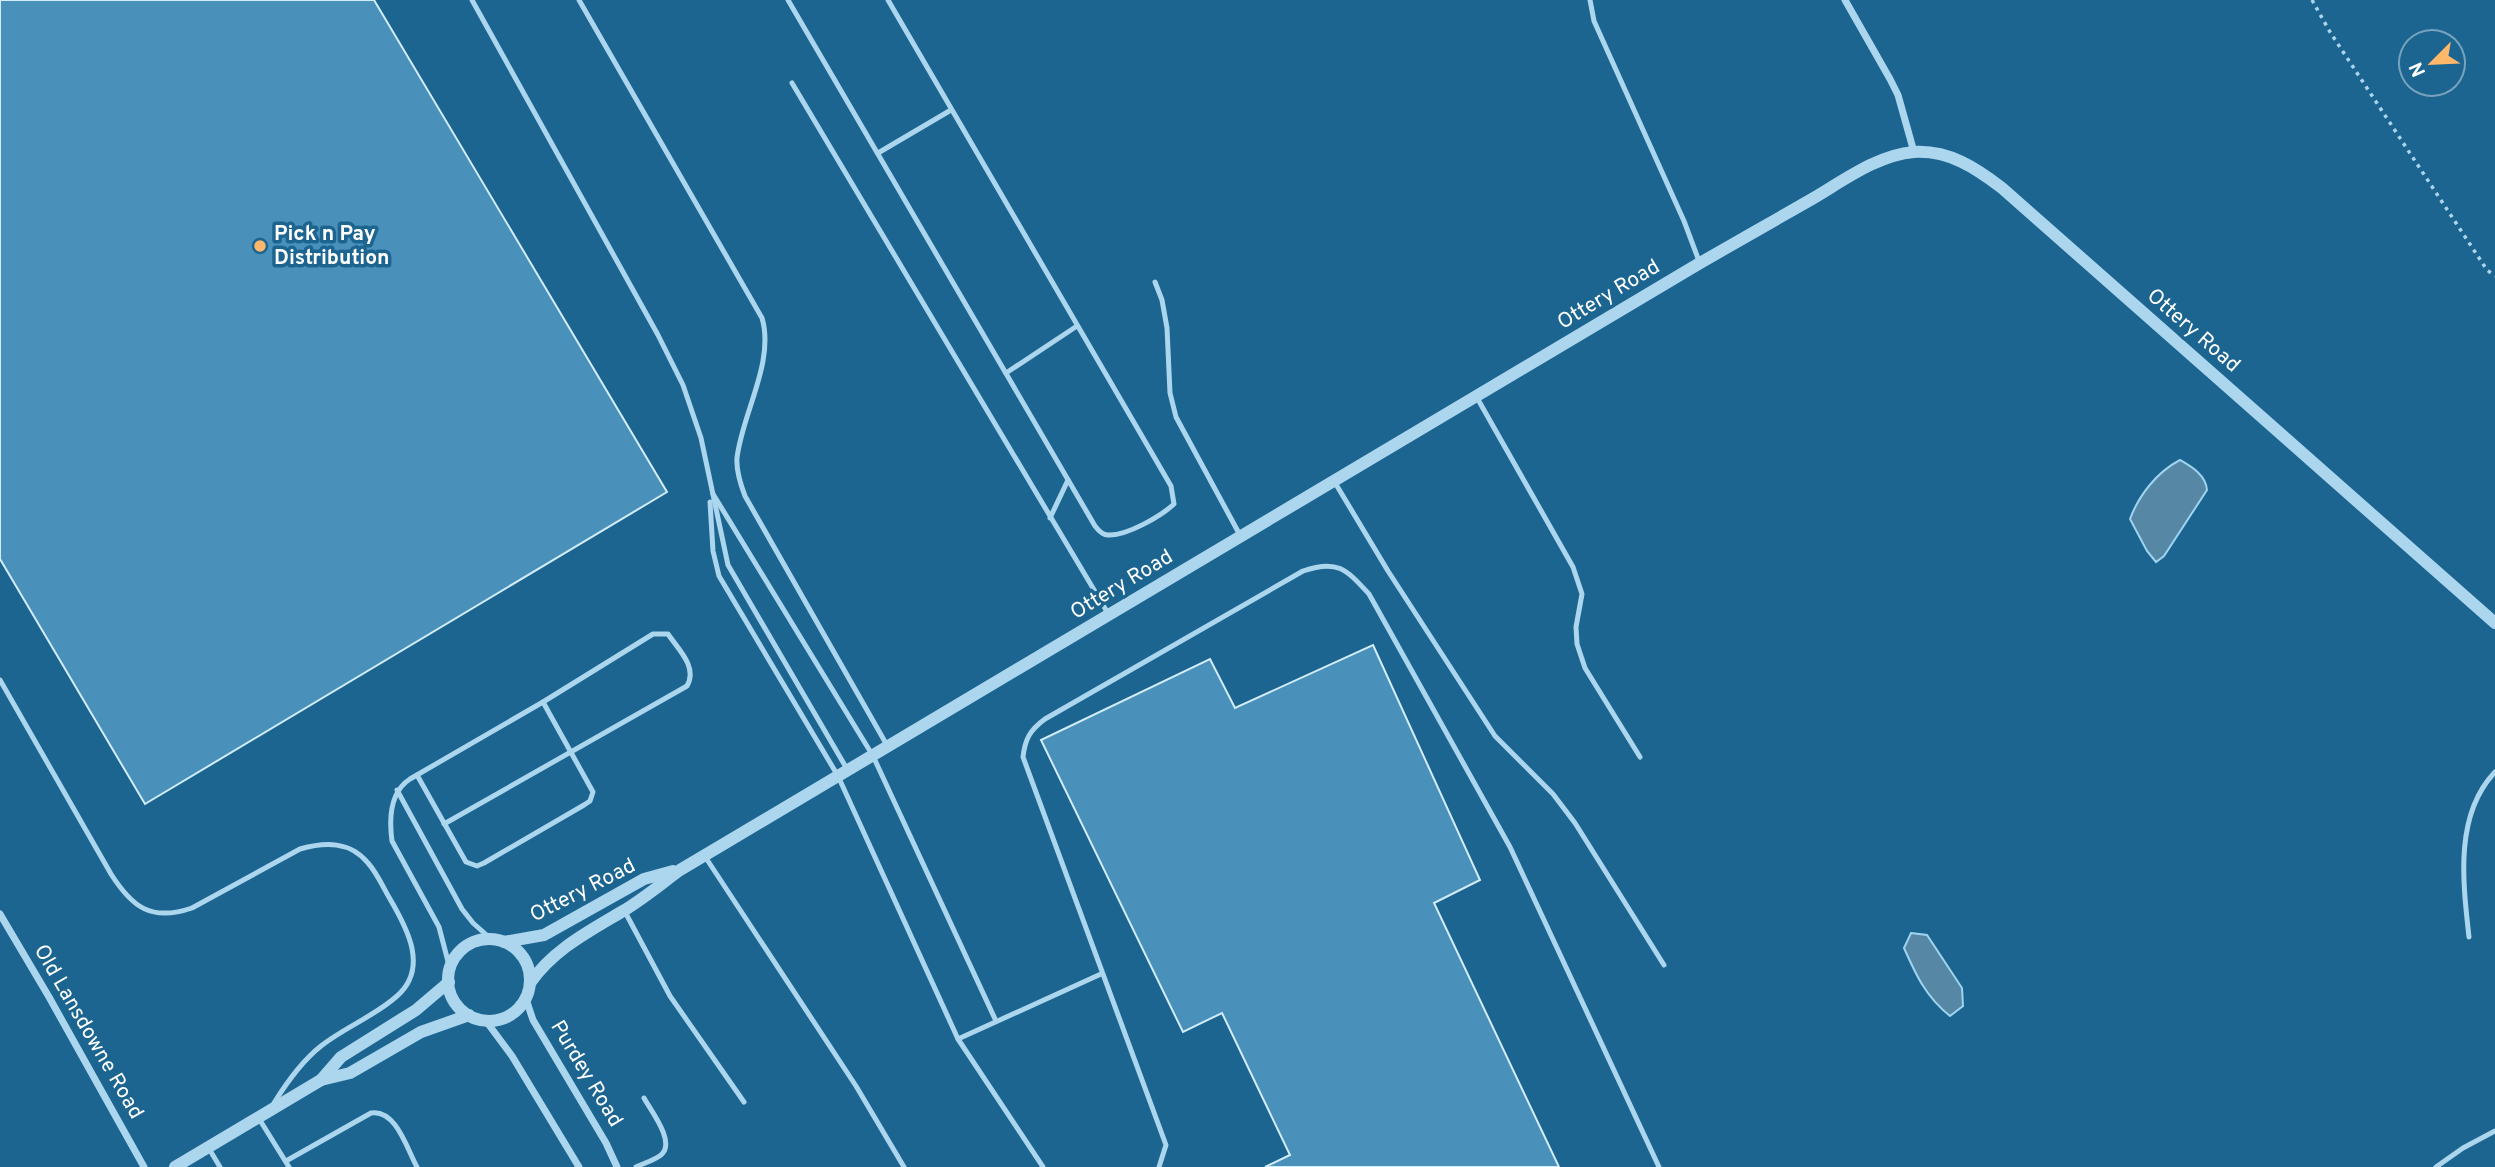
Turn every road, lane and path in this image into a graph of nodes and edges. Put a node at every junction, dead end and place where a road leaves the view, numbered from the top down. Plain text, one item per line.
1 (472, 0) edge
2 (579, 0) edge
3 (788, 0) edge
4 (887, 0) edge
5 (1590, 0) edge
6 (1845, 0) edge
7 (2312, 0) edge
8 (792, 83) dead end
9 (951, 110) junction
10 (1914, 152) junction
11 (878, 153) junction
12 (1700, 263) junction
13 (2495, 275) edge
14 (1155, 282) dead end
15 (1077, 326) junction
16 (1006, 373) junction
17 (1476, 396) junction
18 (1068, 480) junction
19 (1334, 481) junction
20 (710, 488) junction
21 (1050, 518) junction
22 (1241, 537) junction
23 (1109, 615) junction
24 (2495, 624) edge
25 (0, 680) edge
26 (543, 702) junction
27 (888, 747) junction
28 (571, 751) junction
29 (873, 756) junction
30 (1640, 757) dead end
31 (2495, 772) edge
32 (843, 774) junction
33 (417, 775) junction
34 (397, 790) junction
35 (444, 824) junction
36 (704, 855) junction
37 (680, 870) junction
38 (624, 910) junction
39 (0, 914) edge
40 (2469, 937) dead end
41 (497, 941) junction
42 (1664, 965) dead end
43 (1101, 974) junction
44 (449, 976) junction
45 (530, 983) junction
46 (526, 999) junction
47 (469, 1015) junction
48 (486, 1021) junction
49 (996, 1021) junction
50 (958, 1039) junction
51 (321, 1080) junction
52 (644, 1098) dead end
53 (744, 1102) dead end
54 (271, 1109) junction
55 (258, 1117) junction
56 (2495, 1131) edge
57 (208, 1147) junction
58 (288, 1164) edge
59 (144, 1167) edge
60 (175, 1167) edge
61 (219, 1167) edge
62 (417, 1167) edge
63 (579, 1167) edge
64 (617, 1167) edge
65 (636, 1167) edge
66 (904, 1167) edge
67 (1043, 1167) edge
68 (1159, 1167) edge
69 (1659, 1167) edge
70 (2437, 1167) edge

1 - 20 lane
2 - 27 lane
3 - 11 lane
4 - 9 lane
5 - 12 lane
6 - 10 street
7 - 13 path
8 - 21 lane
9 - 11 lane
9 - 15 lane
10 - 12 street, Ottery Road
10 - 24 street, Ottery Road
11 - 16 lane
12 - 17 street, Ottery Road
14 - 22 lane
15 - 16 lane
15 - 18 lane
16 - 18 lane
17 - 19 street, Ottery Road
17 - 30 lane
18 - 21 lane
19 - 22 street, Ottery Road
19 - 42 lane
20 - 29 lane
20 - 32 lane
20 - 32 lane
21 - 23 lane
22 - 23 street, Ottery Road
23 - 27 street, Ottery Road
25 - 54 lane
26 - 28 lane
26 - 28 lane
26 - 33 lane
27 - 29 street, Ottery Road
28 - 35 lane
28 - 35 lane
29 - 32 street, Ottery Road
29 - 49 lane
31 - 40 lane
32 - 36 street, Ottery Road
32 - 50 lane
33 - 34 lane
33 - 35 lane
34 - 41 lane
34 - 44 lane
36 - 37 street, Ottery Road
36 - 66 lane
37 - 38 street, Ottery Road
37 - 41 street, Ottery Road
38 - 45 street, Ottery Road
38 - 53 lane
39 - 59 street, Old Lansdowne Road
41 - 44 street
41 - 45 street
43 - 49 lane
43 - 68 lane
43 - 69 lane
44 - 47 street
44 - 51 street
45 - 46 street
46 - 48 street
46 - 64 street, Purdey Road
47 - 48 street
47 - 51 street
48 - 63 street
49 - 50 lane
50 - 67 lane
51 - 54 street
52 - 65 lane
54 - 55 street
55 - 57 street
55 - 58 lane
56 - 70 lane
57 - 60 street
57 - 61 lane
58 - 62 lane

